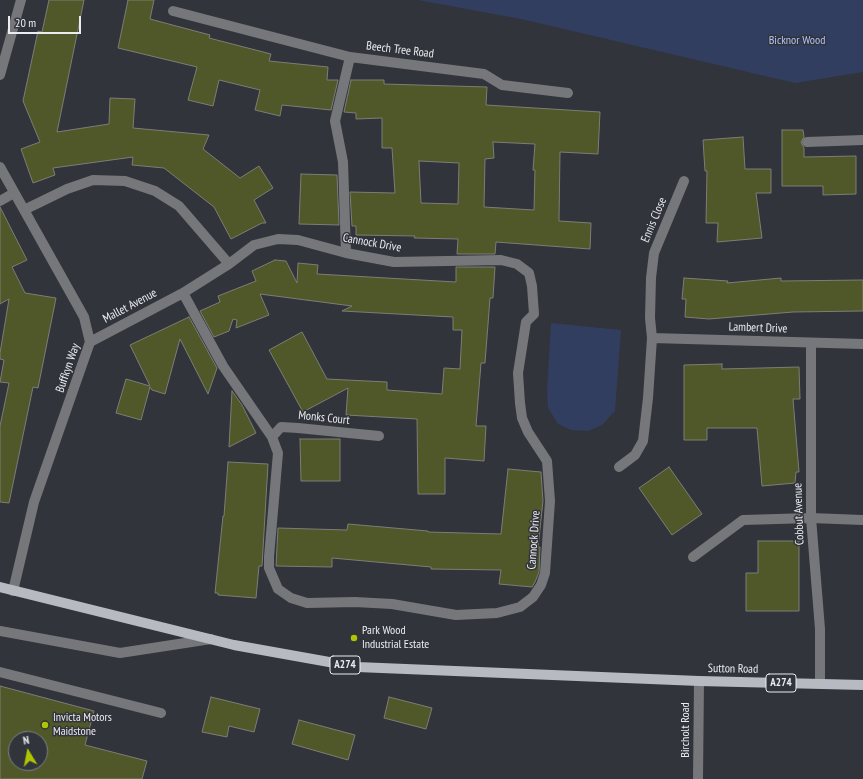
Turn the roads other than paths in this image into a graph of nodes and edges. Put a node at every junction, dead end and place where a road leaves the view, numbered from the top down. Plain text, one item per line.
1 (21, 0) edge
2 (173, 11) dead end
3 (350, 57) junction
4 (0, 75) edge
5 (568, 93) dead end
6 (863, 140) edge
7 (807, 142) dead end
8 (0, 167) edge
9 (684, 182) dead end
10 (14, 193) junction
11 (0, 201) edge
12 (24, 210) junction
13 (346, 253) junction
14 (229, 264) junction
15 (183, 293) junction
16 (652, 338) junction
17 (90, 342) junction
18 (811, 343) junction
19 (863, 344) edge
20 (379, 436) dead end
21 (272, 437) junction
22 (620, 467) dead end
23 (811, 518) junction
24 (863, 520) edge
25 (693, 557) dead end
26 (0, 587) edge
27 (13, 591) junction
28 (0, 631) edge
29 (211, 639) junction
30 (0, 672) edge
31 (699, 681) junction
32 (820, 684) junction
33 (863, 685) edge
34 (161, 713) dead end
35 (698, 779) edge

1 - 4 street
2 - 3 street
3 - 5 street, Beech Tree Road
3 - 13 street, Beech Tree Road
6 - 7 street
8 - 10 street, Buffkyn Way
9 - 16 street, Ennis Close
10 - 11 street
10 - 12 street, Buffkyn Way
12 - 14 street
12 - 17 street, Buffkyn Way
13 - 14 street, Cannock Drive
13 - 21 street, Cannock Drive
14 - 15 street, Cannock Drive
15 - 17 street, Mallet Avenue
15 - 21 street, Cannock Drive
16 - 18 street, Lambert Drive
16 - 22 street, Ennis Close
17 - 27 street, Buffkyn Way
18 - 19 street, Lambert Drive
18 - 23 street, Cobbut Avenue
20 - 21 street, Monks Court
23 - 24 street
23 - 25 street
23 - 32 street, Cobbut Avenue
26 - 27 main road, A274
27 - 29 main road, A274
28 - 29 street
29 - 31 main road, A274
30 - 34 street
31 - 32 main road, Sutton Road / A274
31 - 35 street, Bircholt Road
32 - 33 main road, Sutton Road / A274

